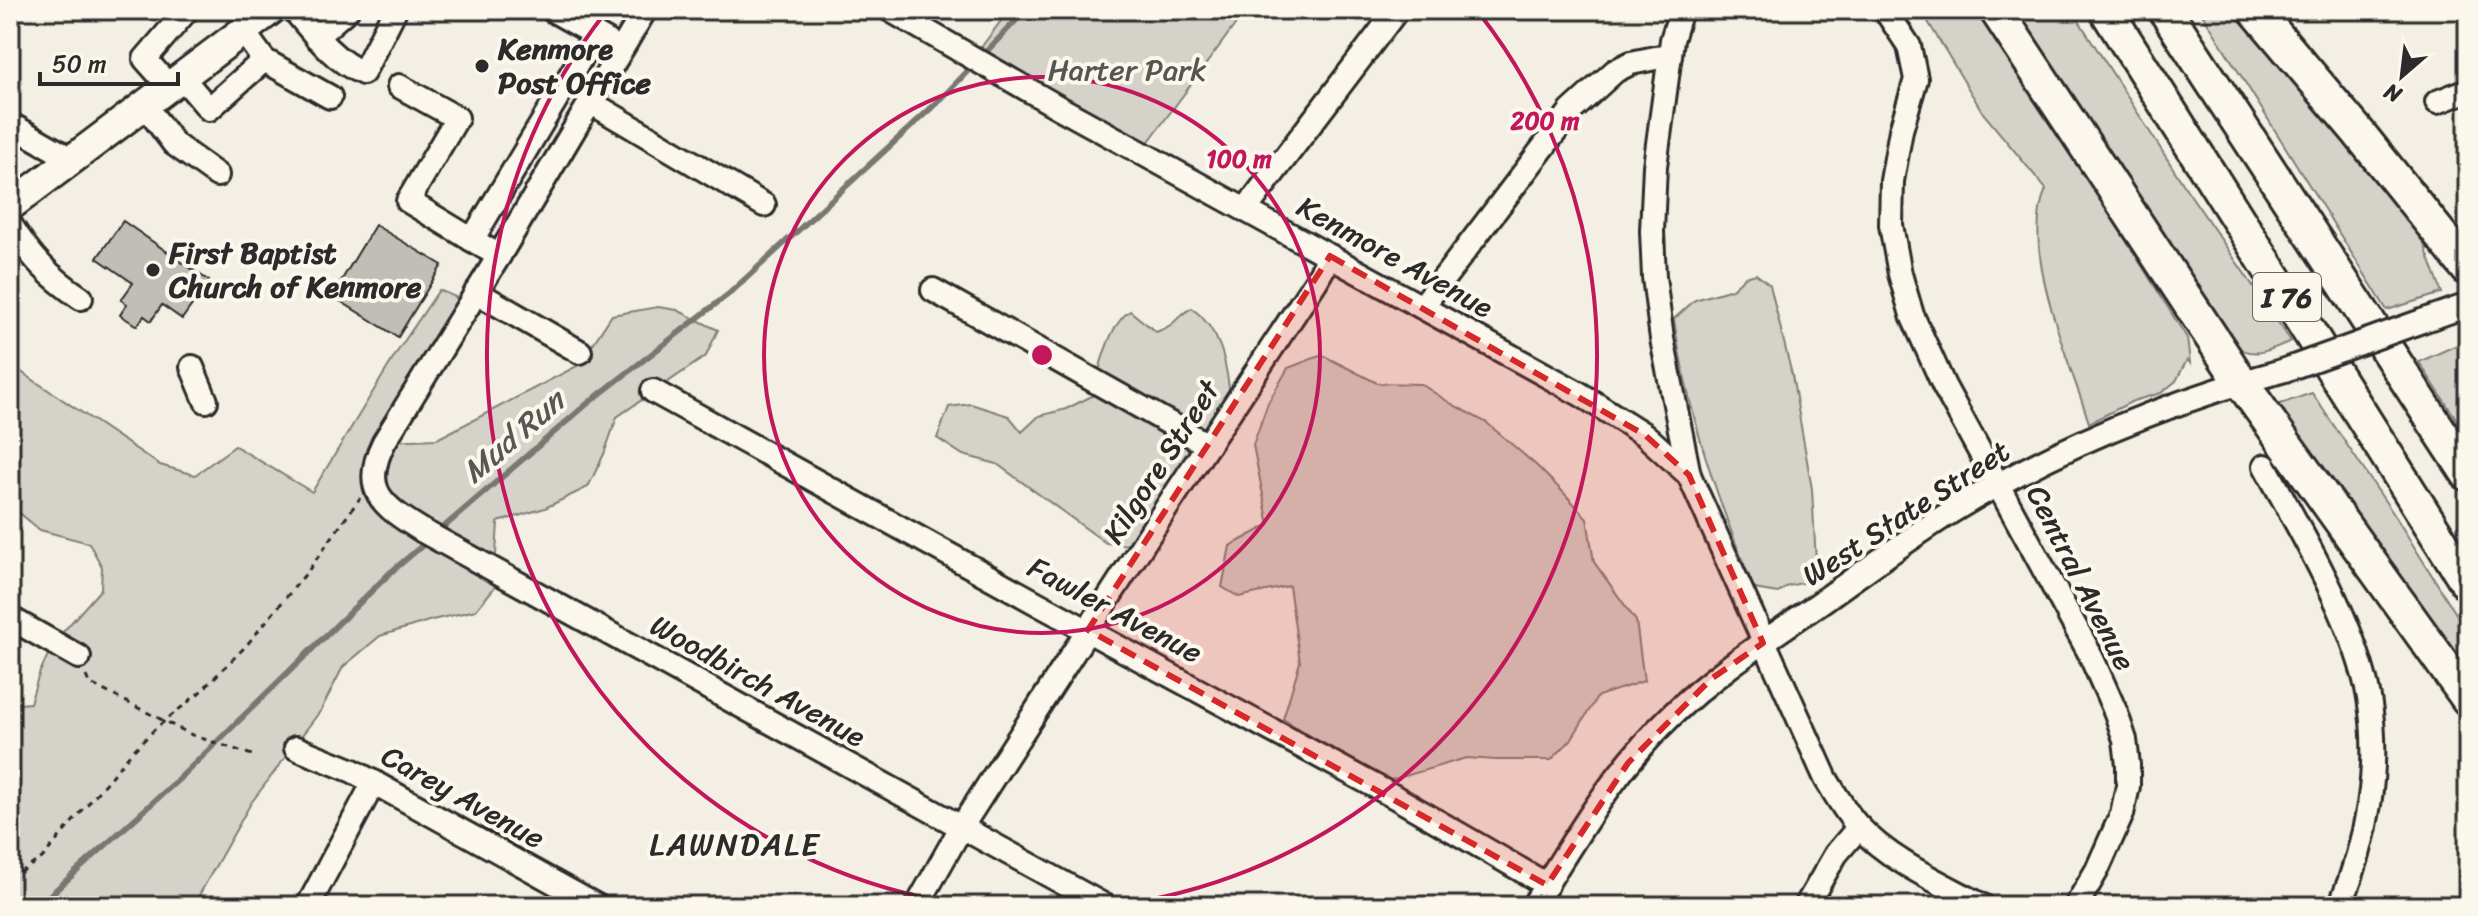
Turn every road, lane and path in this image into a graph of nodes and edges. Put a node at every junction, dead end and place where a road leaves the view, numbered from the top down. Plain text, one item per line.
1 (187, 10) edge
2 (294, 10) edge
3 (347, 10) edge
4 (395, 10) edge
5 (552, 10) edge
6 (645, 10) edge
7 (890, 10) edge
8 (1397, 10) edge
9 (1681, 10) edge
10 (1885, 10) edge
11 (1996, 10) edge
12 (2106, 10) edge
13 (2165, 10) edge
14 (2255, 10) edge
15 (2271, 10) edge
16 (257, 17) edge
17 (595, 34) junction
18 (316, 37) junction
19 (622, 50) junction
20 (1670, 55) junction
21 (264, 60) junction
22 (175, 81) junction
23 (399, 86) dead end
24 (2468, 90) edge
25 (330, 97) dead end
26 (590, 102) junction
27 (2437, 102) dead end
28 (144, 104) junction
29 (10, 124) edge
30 (2358, 132) junction
31 (71, 159) junction
32 (217, 175) dead end
33 (764, 205) dead end
34 (10, 206) edge
35 (1246, 209) junction
36 (10, 224) edge
37 (472, 240) junction
38 (499, 256) junction
39 (1330, 256) junction
40 (2468, 269) edge
41 (933, 290) dead end
42 (476, 292) junction
43 (81, 298) dead end
44 (2468, 305) edge
45 (1422, 307) junction
46 (580, 352) dead end
47 (192, 367) dead end
48 (2241, 382) junction
49 (653, 391) dead end
50 (206, 401) dead end
51 (1208, 445) junction
52 (2265, 466) dead end
53 (2468, 474) edge
54 (1689, 475) junction
55 (373, 479) junction
56 (1999, 485) junction
57 (2468, 584) edge
58 (10, 618) edge
59 (1088, 630) junction
60 (1763, 643) junction
61 (77, 656) joint
62 (2468, 699) edge
63 (164, 722) junction
64 (296, 748) dead end
65 (252, 755) dead end
66 (374, 782) junction
67 (962, 826) junction
68 (1859, 827) junction
69 (10, 879) edge
70 (1547, 885) junction
71 (308, 906) edge
72 (597, 906) edge
73 (917, 906) edge
74 (1105, 906) edge
75 (1533, 906) edge
76 (1806, 906) edge
77 (1983, 906) edge
78 (2076, 906) edge
79 (2340, 906) edge

1 - 22 street
2 - 18 street
3 - 18 street
4 - 18 street
5 - 17 street
6 - 19 street
7 - 35 street, Kenmore Avenue
8 - 35 street
9 - 20 street
10 - 56 street, Central Avenue
11 - 48 highway
12 - 57 highway, I 76
13 - 53 highway, I 76
14 - 30 highway
15 - 30 highway
16 - 21 street
16 - 22 main road
17 - 19 street
17 - 37 street
19 - 26 street
20 - 45 street
20 - 54 street
21 - 22 street
21 - 25 street
22 - 28 main road
23 - 37 street
24 - 27 street
26 - 33 street
26 - 38 street
28 - 31 main road
28 - 32 street
29 - 31 street
30 - 40 highway
31 - 34 main road
35 - 39 street, Kenmore Avenue
36 - 43 street
37 - 38 street
38 - 42 street
39 - 45 street, Kenmore Avenue
39 - 51 street, Kilgore Street
41 - 51 street
42 - 46 street
42 - 55 street
44 - 48 street, West State Street, bridge
45 - 54 street, Kenmore Avenue
47 - 50 street
48 - 56 street, West State Street
48 - 62 highway
49 - 59 street, Fawler Avenue
51 - 59 street, Kilgore Street
52 - 79 street
54 - 60 street
55 - 63 path
55 - 67 street, Woodbirch Avenue
56 - 60 street, West State Street
56 - 78 street, Central Avenue
58 - 61 street
59 - 67 street, Kilgore Street
59 - 70 street, Fawler Avenue
60 - 68 street
60 - 70 street, West State Street
61 - 63 path
63 - 65 path
63 - 69 path
64 - 66 street, Carey Avenue
66 - 71 street
66 - 72 street, Carey Avenue
67 - 73 street, Kilgore Street
67 - 74 street, Woodbirch Avenue
68 - 76 street
68 - 77 street
70 - 75 street, West State Street

